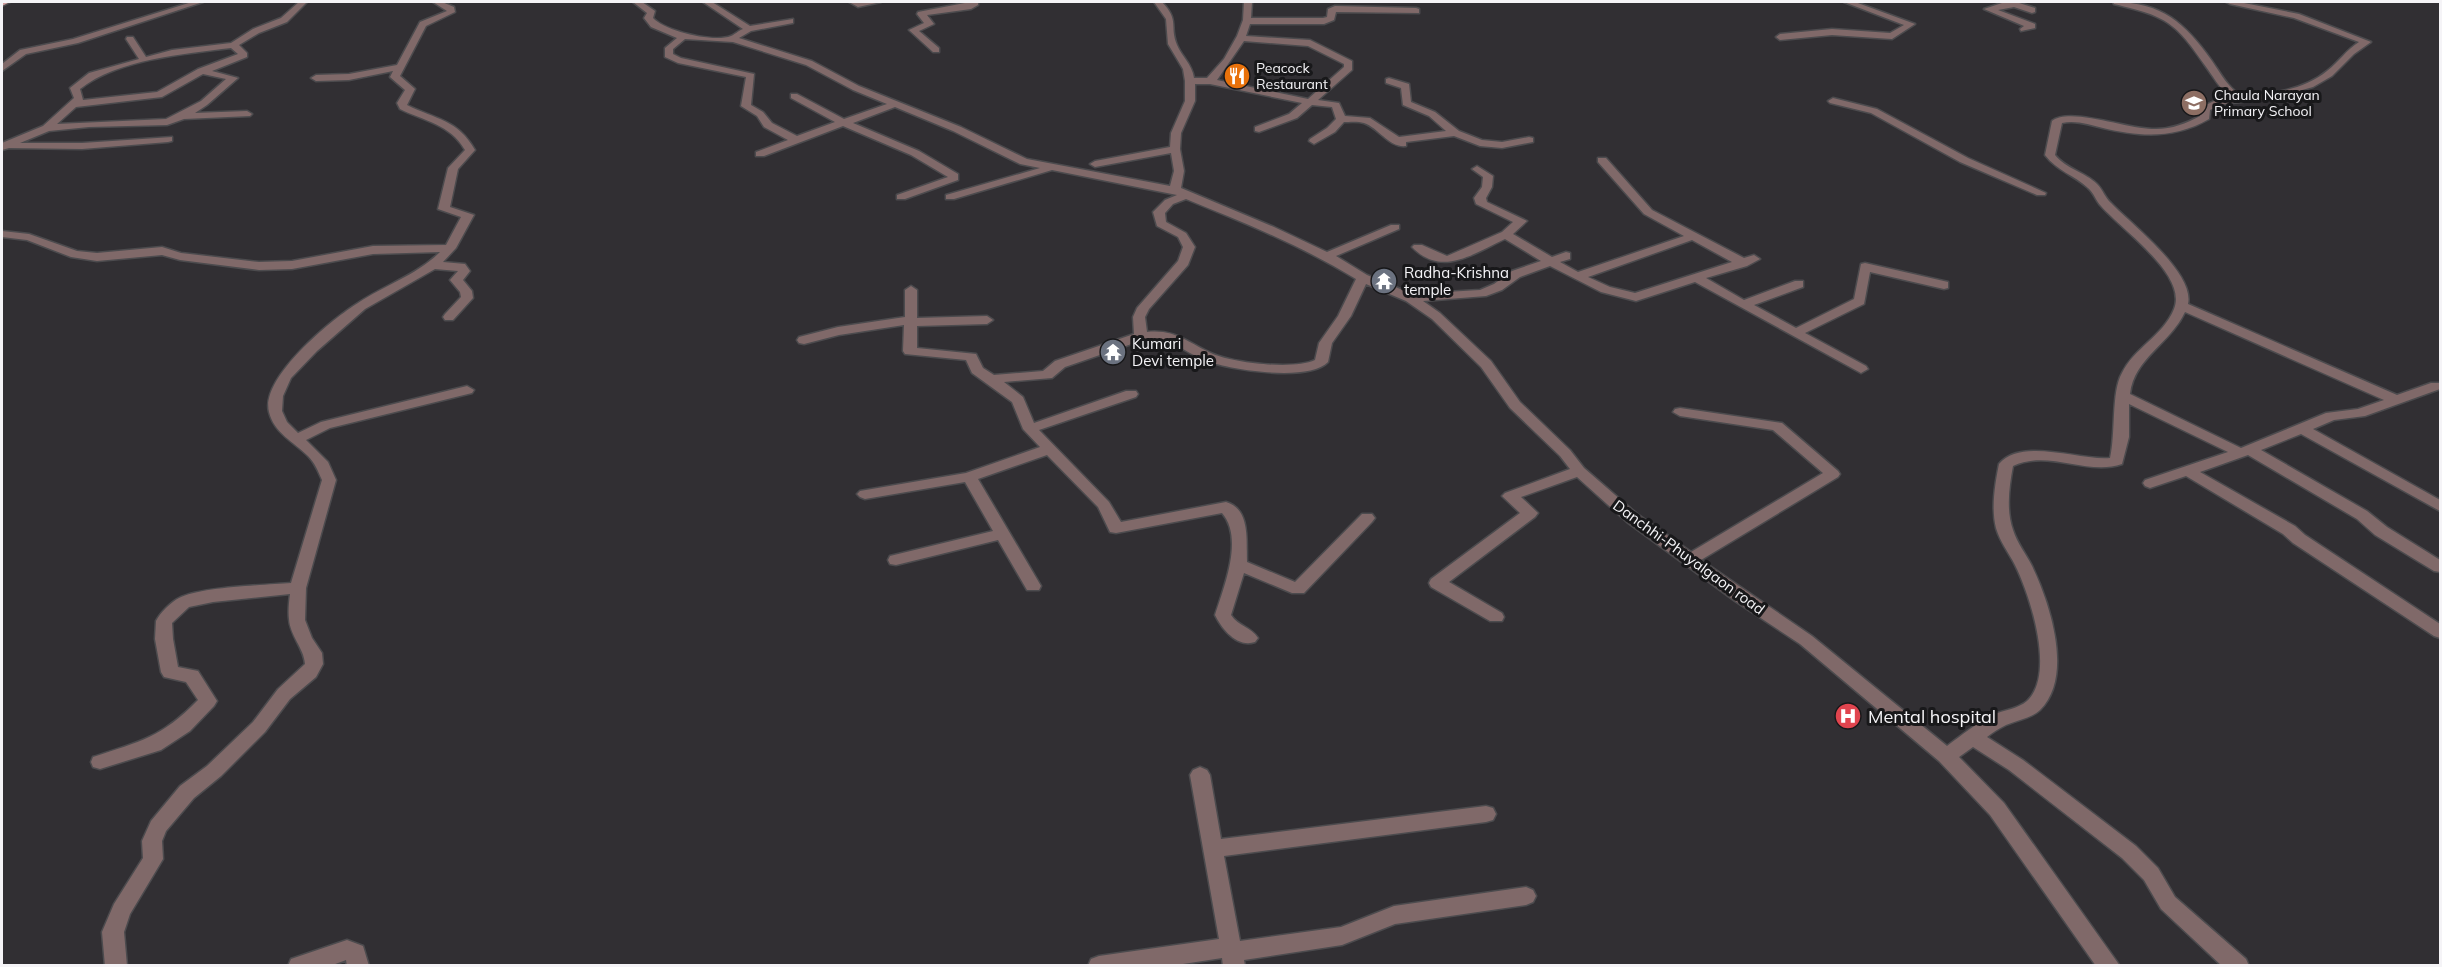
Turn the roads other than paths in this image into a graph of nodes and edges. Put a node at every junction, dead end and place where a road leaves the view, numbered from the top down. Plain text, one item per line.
1 (199, 2) edge
2 (303, 2) edge
3 (438, 2) edge
4 (637, 2) edge
5 (707, 2) edge
6 (853, 2) edge
7 (877, 2) edge
8 (974, 2) edge
9 (1158, 2) edge
10 (1248, 2) edge
11 (1848, 2) edge
12 (2117, 2) edge
13 (2230, 2) edge
14 (2012, 3) edge
15 (2032, 10) dead end
16 (1416, 11) dead end
17 (790, 21) dead end
18 (1247, 21) junction
19 (749, 29) junction
20 (2024, 29) dead end
21 (684, 36) junction
22 (1780, 37) dead end
23 (1241, 38) junction
24 (130, 39) dead end
25 (734, 39) junction
26 (233, 45) junction
27 (936, 50) dead end
28 (144, 60) junction
29 (400, 67) junction
30 (2, 68) edge
31 (201, 70) junction
32 (316, 78) dead end
33 (1190, 81) junction
34 (1210, 81) junction
35 (1389, 81) dead end
36 (794, 96) dead end
37 (2240, 99) junction
38 (1833, 101) dead end
39 (1310, 102) junction
40 (73, 104) junction
41 (896, 104) junction
42 (246, 114) dead end
43 (183, 116) junction
44 (1341, 119) junction
45 (844, 123) junction
46 (47, 128) junction
47 (1259, 129) dead end
48 (1455, 134) junction
49 (168, 139) dead end
50 (796, 140) junction
51 (1528, 140) dead end
52 (1314, 141) dead end
53 (4, 146) edge
54 (1175, 149) junction
55 (760, 154) dead end
56 (1602, 160) dead end
57 (1095, 164) dead end
58 (1049, 168) junction
59 (1477, 169) dead end
60 (1180, 192) junction
61 (2041, 193) dead end
62 (901, 197) dead end
63 (950, 197) dead end
64 (1395, 227) dead end
65 (2, 234) edge
66 (1506, 234) junction
67 (1694, 236) junction
68 (1418, 247) dead end
69 (450, 248) junction
70 (1566, 255) dead end
71 (1327, 256) junction
72 (1551, 260) junction
73 (434, 265) junction
74 (1579, 276) junction
75 (1363, 278) junction
76 (1696, 278) junction
77 (1799, 284) dead end
78 (1944, 285) dead end
79 (911, 290) dead end
80 (1410, 298) junction
81 (1744, 304) junction
82 (2181, 306) junction
83 (448, 317) dead end
84 (987, 320) dead end
85 (911, 321) junction
86 (1795, 333) junction
87 (1141, 336) junction
88 (804, 340) dead end
89 (1861, 369) dead end
90 (992, 379) junction
91 (2436, 386) dead end
92 (467, 390) dead end
93 (1131, 394) dead end
94 (2123, 396) junction
95 (2396, 400) junction
96 (1680, 412) dead end
97 (2301, 428) junction
98 (1030, 429) junction
99 (296, 439) junction
100 (1049, 449) junction
101 (2246, 452) junction
102 (1580, 471) junction
103 (2188, 471) junction
104 (969, 477) junction
105 (2150, 483) dead end
106 (865, 494) dead end
107 (2440, 506) edge
108 (1367, 518) dead end
109 (1002, 534) junction
110 (896, 560) dead end
111 (1690, 560) junction
112 (1239, 565) junction
113 (2440, 567) edge
114 (1033, 586) dead end
115 (298, 588) junction
116 (1496, 617) dead end
117 (2440, 632) edge
118 (1249, 638) dead end
119 (1974, 737) junction
120 (1946, 756) junction
121 (100, 762) dead end
122 (1200, 775) dead end
123 (1486, 814) dead end
124 (1213, 849) junction
125 (1526, 896) dead end
126 (1232, 955) edge
127 (116, 966) edge
128 (299, 966) edge
129 (358, 966) edge
130 (1100, 966) edge
131 (2109, 966) edge
132 (2238, 966) edge

1 - 30 street
2 - 26 street
3 - 29 street
4 - 21 street, Danchhi-Phuyalgaon road
5 - 19 street
6 - 7 street
8 - 27 street
9 - 33 street
10 - 18 street
11 - 22 street
12 - 37 street
13 - 37 street
14 - 15 street
14 - 20 street
16 - 18 street
17 - 19 street
18 - 23 street
19 - 25 street
21 - 25 street, Danchhi-Phuyalgaon road
21 - 50 street
23 - 34 street
23 - 39 street
24 - 28 street
25 - 41 street, Danchhi-Phuyalgaon road
26 - 28 street
26 - 31 street
28 - 40 street
29 - 32 street
29 - 69 street
31 - 40 street
31 - 43 street
33 - 34 street
33 - 54 street
34 - 39 street
35 - 48 street
36 - 45 street
37 - 82 street
38 - 61 street
39 - 44 street
39 - 47 street
40 - 46 street
41 - 45 street
41 - 58 street, Danchhi-Phuyalgaon road
42 - 43 street
43 - 46 street
44 - 48 street
44 - 52 street
45 - 50 street
45 - 62 street
46 - 53 street
48 - 51 street
49 - 53 street
50 - 55 street
54 - 57 street
54 - 60 street
56 - 67 street
58 - 60 street, Danchhi-Phuyalgaon road
58 - 63 street
59 - 66 street
60 - 71 street, Danchhi-Phuyalgaon road
60 - 87 street
64 - 71 street
65 - 69 street
66 - 68 street
66 - 72 street
67 - 74 street
67 - 76 street
69 - 73 street
70 - 72 street
71 - 75 street, Danchhi-Phuyalgaon road
72 - 74 street
72 - 80 street
73 - 83 street
73 - 99 street
74 - 76 street
75 - 80 street, Danchhi-Phuyalgaon road
75 - 87 street
76 - 81 street
77 - 81 street
78 - 86 street
79 - 85 street
80 - 102 street, Danchhi-Phuyalgaon road
81 - 86 street
82 - 94 street
82 - 95 street
84 - 85 street
85 - 88 street
85 - 90 street
86 - 89 street
87 - 90 street
90 - 98 street
91 - 95 street
92 - 99 street
93 - 98 street
94 - 101 street
94 - 119 street
95 - 97 street
96 - 111 street
97 - 101 street
97 - 107 street
98 - 100 street
99 - 115 street
100 - 104 street
100 - 112 street
101 - 103 street
101 - 113 street
102 - 111 street, Danchhi-Phuyalgaon road
102 - 116 street
103 - 105 street
103 - 117 street
104 - 106 street
104 - 109 street
108 - 112 street
109 - 110 street
109 - 114 street
111 - 120 street, Danchhi-Phuyalgaon road
112 - 118 street
115 - 121 street
115 - 127 street
119 - 120 street
119 - 132 street
120 - 131 street, Danchhi-Phuyalgaon road
122 - 124 street
123 - 124 street
124 - 126 street
125 - 126 street
126 - 130 street
128 - 129 street

